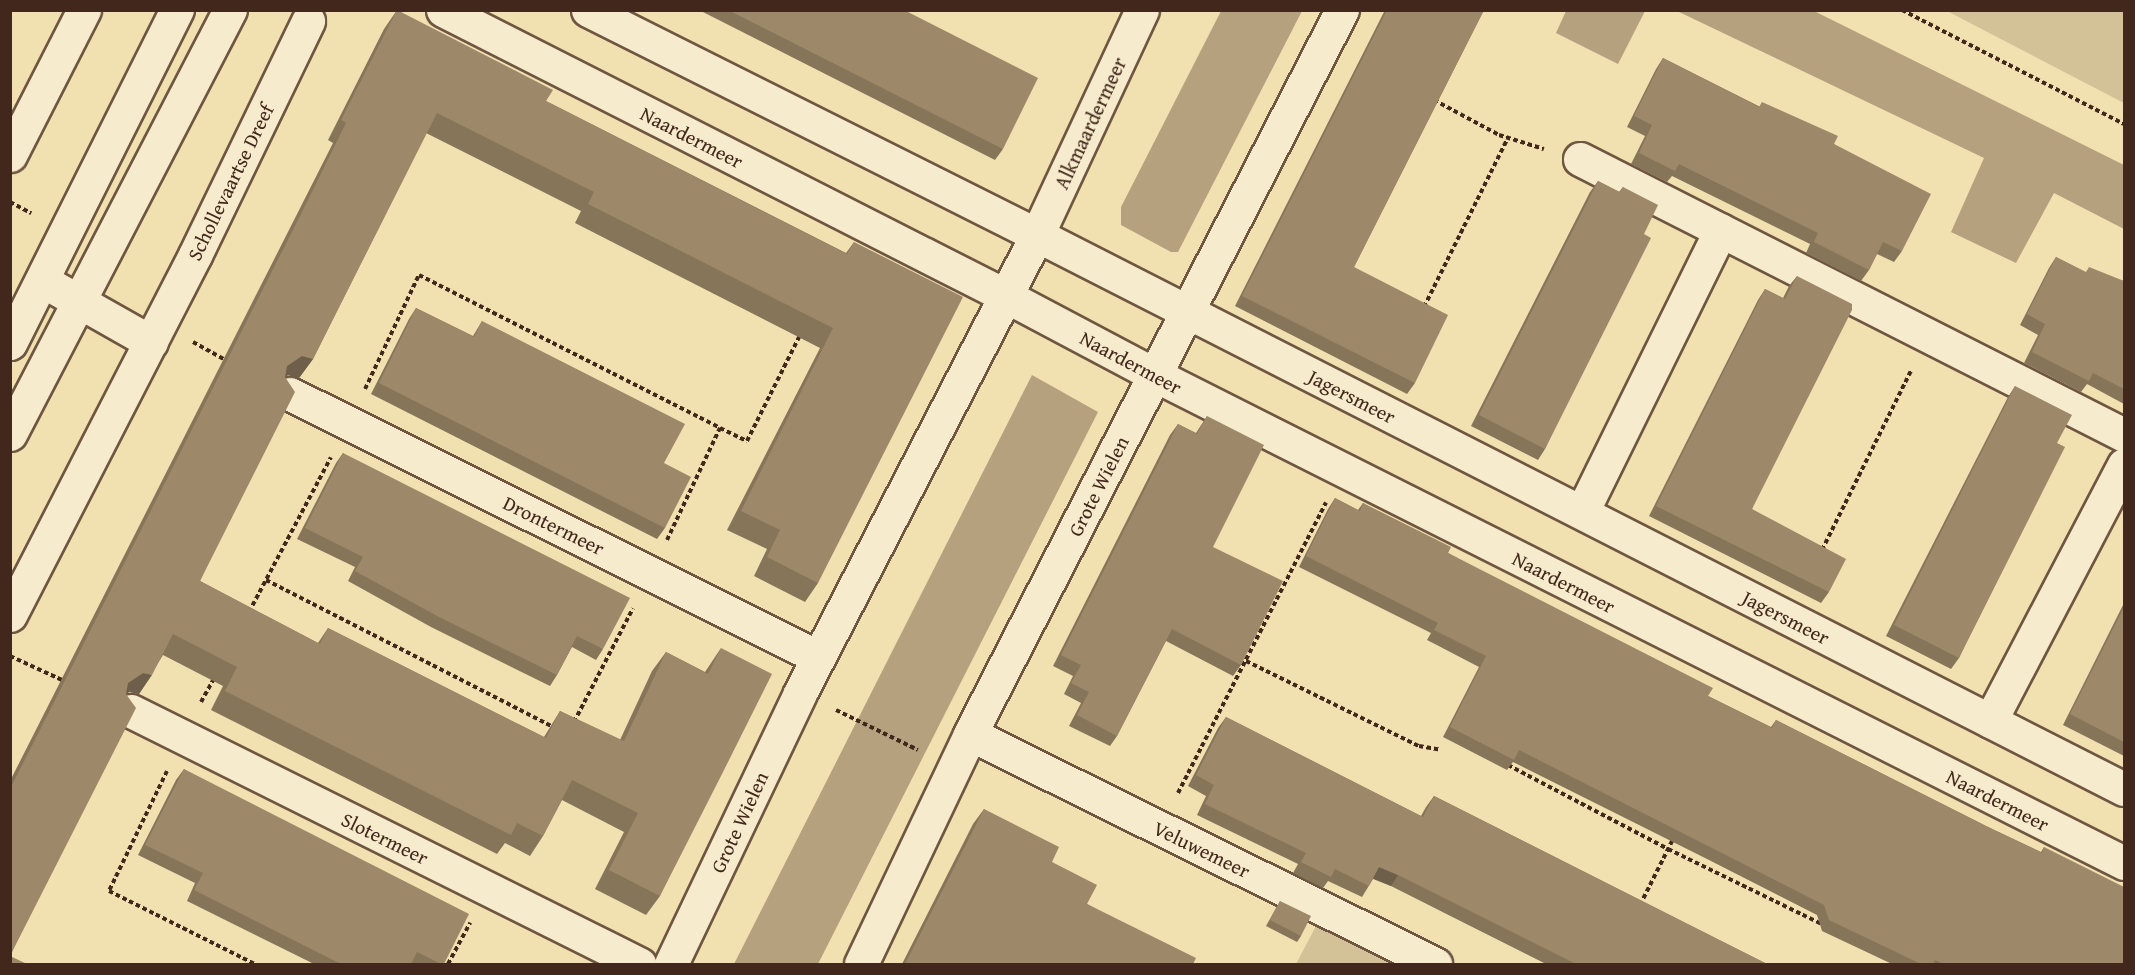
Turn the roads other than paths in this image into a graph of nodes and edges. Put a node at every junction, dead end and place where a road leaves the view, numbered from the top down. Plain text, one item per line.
1 (84, 10) edge
2 (177, 10) edge
3 (230, 10) edge
4 (443, 10) edge
5 (588, 10) edge
6 (1142, 10) edge
7 (1342, 10) edge
8 (308, 21) dead end
9 (10, 154) edge
10 (1580, 159) road end
11 (1721, 230) junction
12 (1037, 234) junction
13 (43, 281) junction
14 (1006, 296) junction
15 (79, 300) junction
16 (1187, 312) junction
17 (151, 342) junction
18 (10, 343) edge
19 (1155, 375) junction
20 (290, 394) edge
21 (10, 434) edge
22 (2124, 435) edge
23 (2124, 465) edge
24 (1582, 512) junction
25 (10, 615) edge
26 (818, 657) junction
27 (131, 711) edge
28 (1990, 721) junction
29 (970, 734) junction
30 (2124, 789) edge
31 (2124, 863) edge
32 (639, 964) edge
33 (670, 964) edge
34 (861, 964) edge
35 (1435, 964) edge

1 - 9 street
2 - 13 street
3 - 15 street
4 - 14 street, Naardermeer
5 - 12 street
6 - 12 street, Alkmaardermeer
7 - 16 street, Grote Wielen
8 - 17 street, Schollevaartse Dreef
10 - 11 street
11 - 22 street
11 - 24 street
12 - 14 street
12 - 16 street
13 - 15 street
13 - 18 street
14 - 19 street, Naardermeer
14 - 26 street, Grote Wielen
15 - 17 street
15 - 21 street
16 - 19 street, Grote Wielen
16 - 24 street, Jagersmeer
17 - 25 street, Schollevaartse Dreef
19 - 29 street, Grote Wielen
19 - 31 street, Naardermeer
20 - 26 street, Drontermeer
23 - 28 street
24 - 28 street, Jagersmeer
26 - 33 street, Grote Wielen
27 - 32 street, Slotermeer
28 - 30 street, Jagersmeer
29 - 34 street, Grote Wielen
29 - 35 street, Veluwemeer

